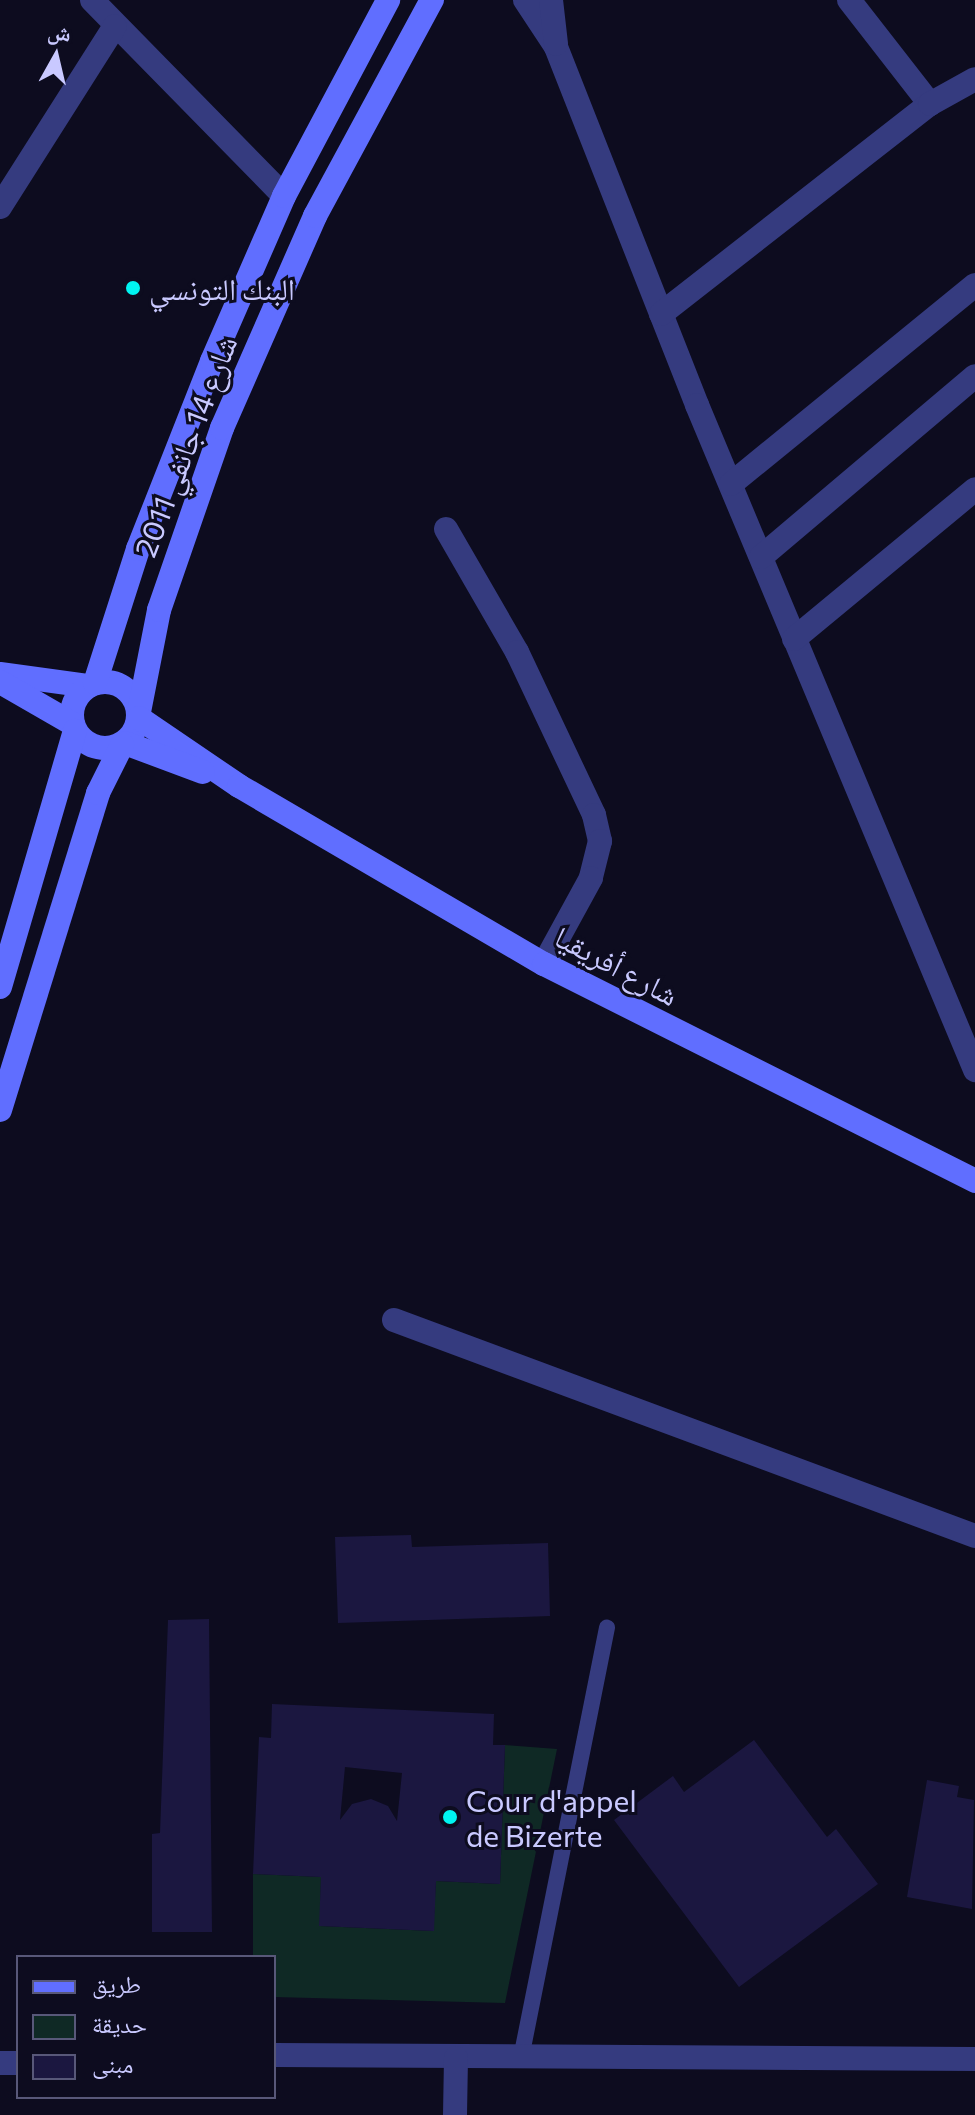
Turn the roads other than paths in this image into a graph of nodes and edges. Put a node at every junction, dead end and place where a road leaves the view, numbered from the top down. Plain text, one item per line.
1 (92, 0) edge
2 (388, 0) edge
3 (432, 0) edge
4 (525, 0) edge
5 (551, 0) edge
6 (849, 0) edge
7 (115, 26) junction
8 (556, 47) junction
9 (975, 79) edge
10 (930, 104) junction
11 (284, 196) junction
12 (0, 207) edge
13 (975, 285) edge
14 (661, 314) junction
15 (975, 376) edge
16 (731, 484) junction
17 (975, 489) edge
18 (446, 529) dead end
19 (761, 557) junction
20 (794, 639) junction
21 (0, 674) edge
22 (0, 682) edge
23 (92, 684) junction
24 (139, 715) junction
25 (74, 728) junction
26 (124, 744) junction
27 (239, 786) junction
28 (544, 964) junction
29 (0, 987) edge
30 (975, 1070) edge
31 (0, 1110) edge
32 (975, 1181) edge
33 (394, 1320) dead end
34 (975, 1536) edge
35 (607, 1628) dead end
36 (276, 2055) edge
37 (456, 2058) junction
38 (521, 2058) junction
39 (975, 2059) edge
40 (455, 2115) edge

1 - 7 street
2 - 11 main road, شارع 14 جانفي 2011
3 - 24 main road, شارع 14 جانفي 2011
4 - 8 street
5 - 8 street
6 - 10 street
7 - 11 street
7 - 12 street
8 - 14 street
9 - 10 street
10 - 14 street
11 - 23 main road, شارع 14 جانفي 2011
13 - 16 street
14 - 16 street
15 - 19 street
16 - 19 street
17 - 20 street
18 - 28 street
19 - 20 street
20 - 30 street
21 - 23 main road
22 - 25 main road
23 - 24 main road
23 - 25 main road, شارع 14 جانفي 2011
24 - 26 main road, شارع 14 جانفي 2011
24 - 27 main road, شارع أفريقيا
25 - 26 main road
25 - 29 main road, شارع 14 جانفي 2011
26 - 27 main road, شارع أفريقيا
26 - 31 main road, شارع 14 جانفي 2011
27 - 28 main road, شارع أفريقيا
28 - 32 main road, شارع أفريقيا
33 - 34 street
35 - 38 lane
36 - 37 street
37 - 38 street
37 - 40 street
38 - 39 street

